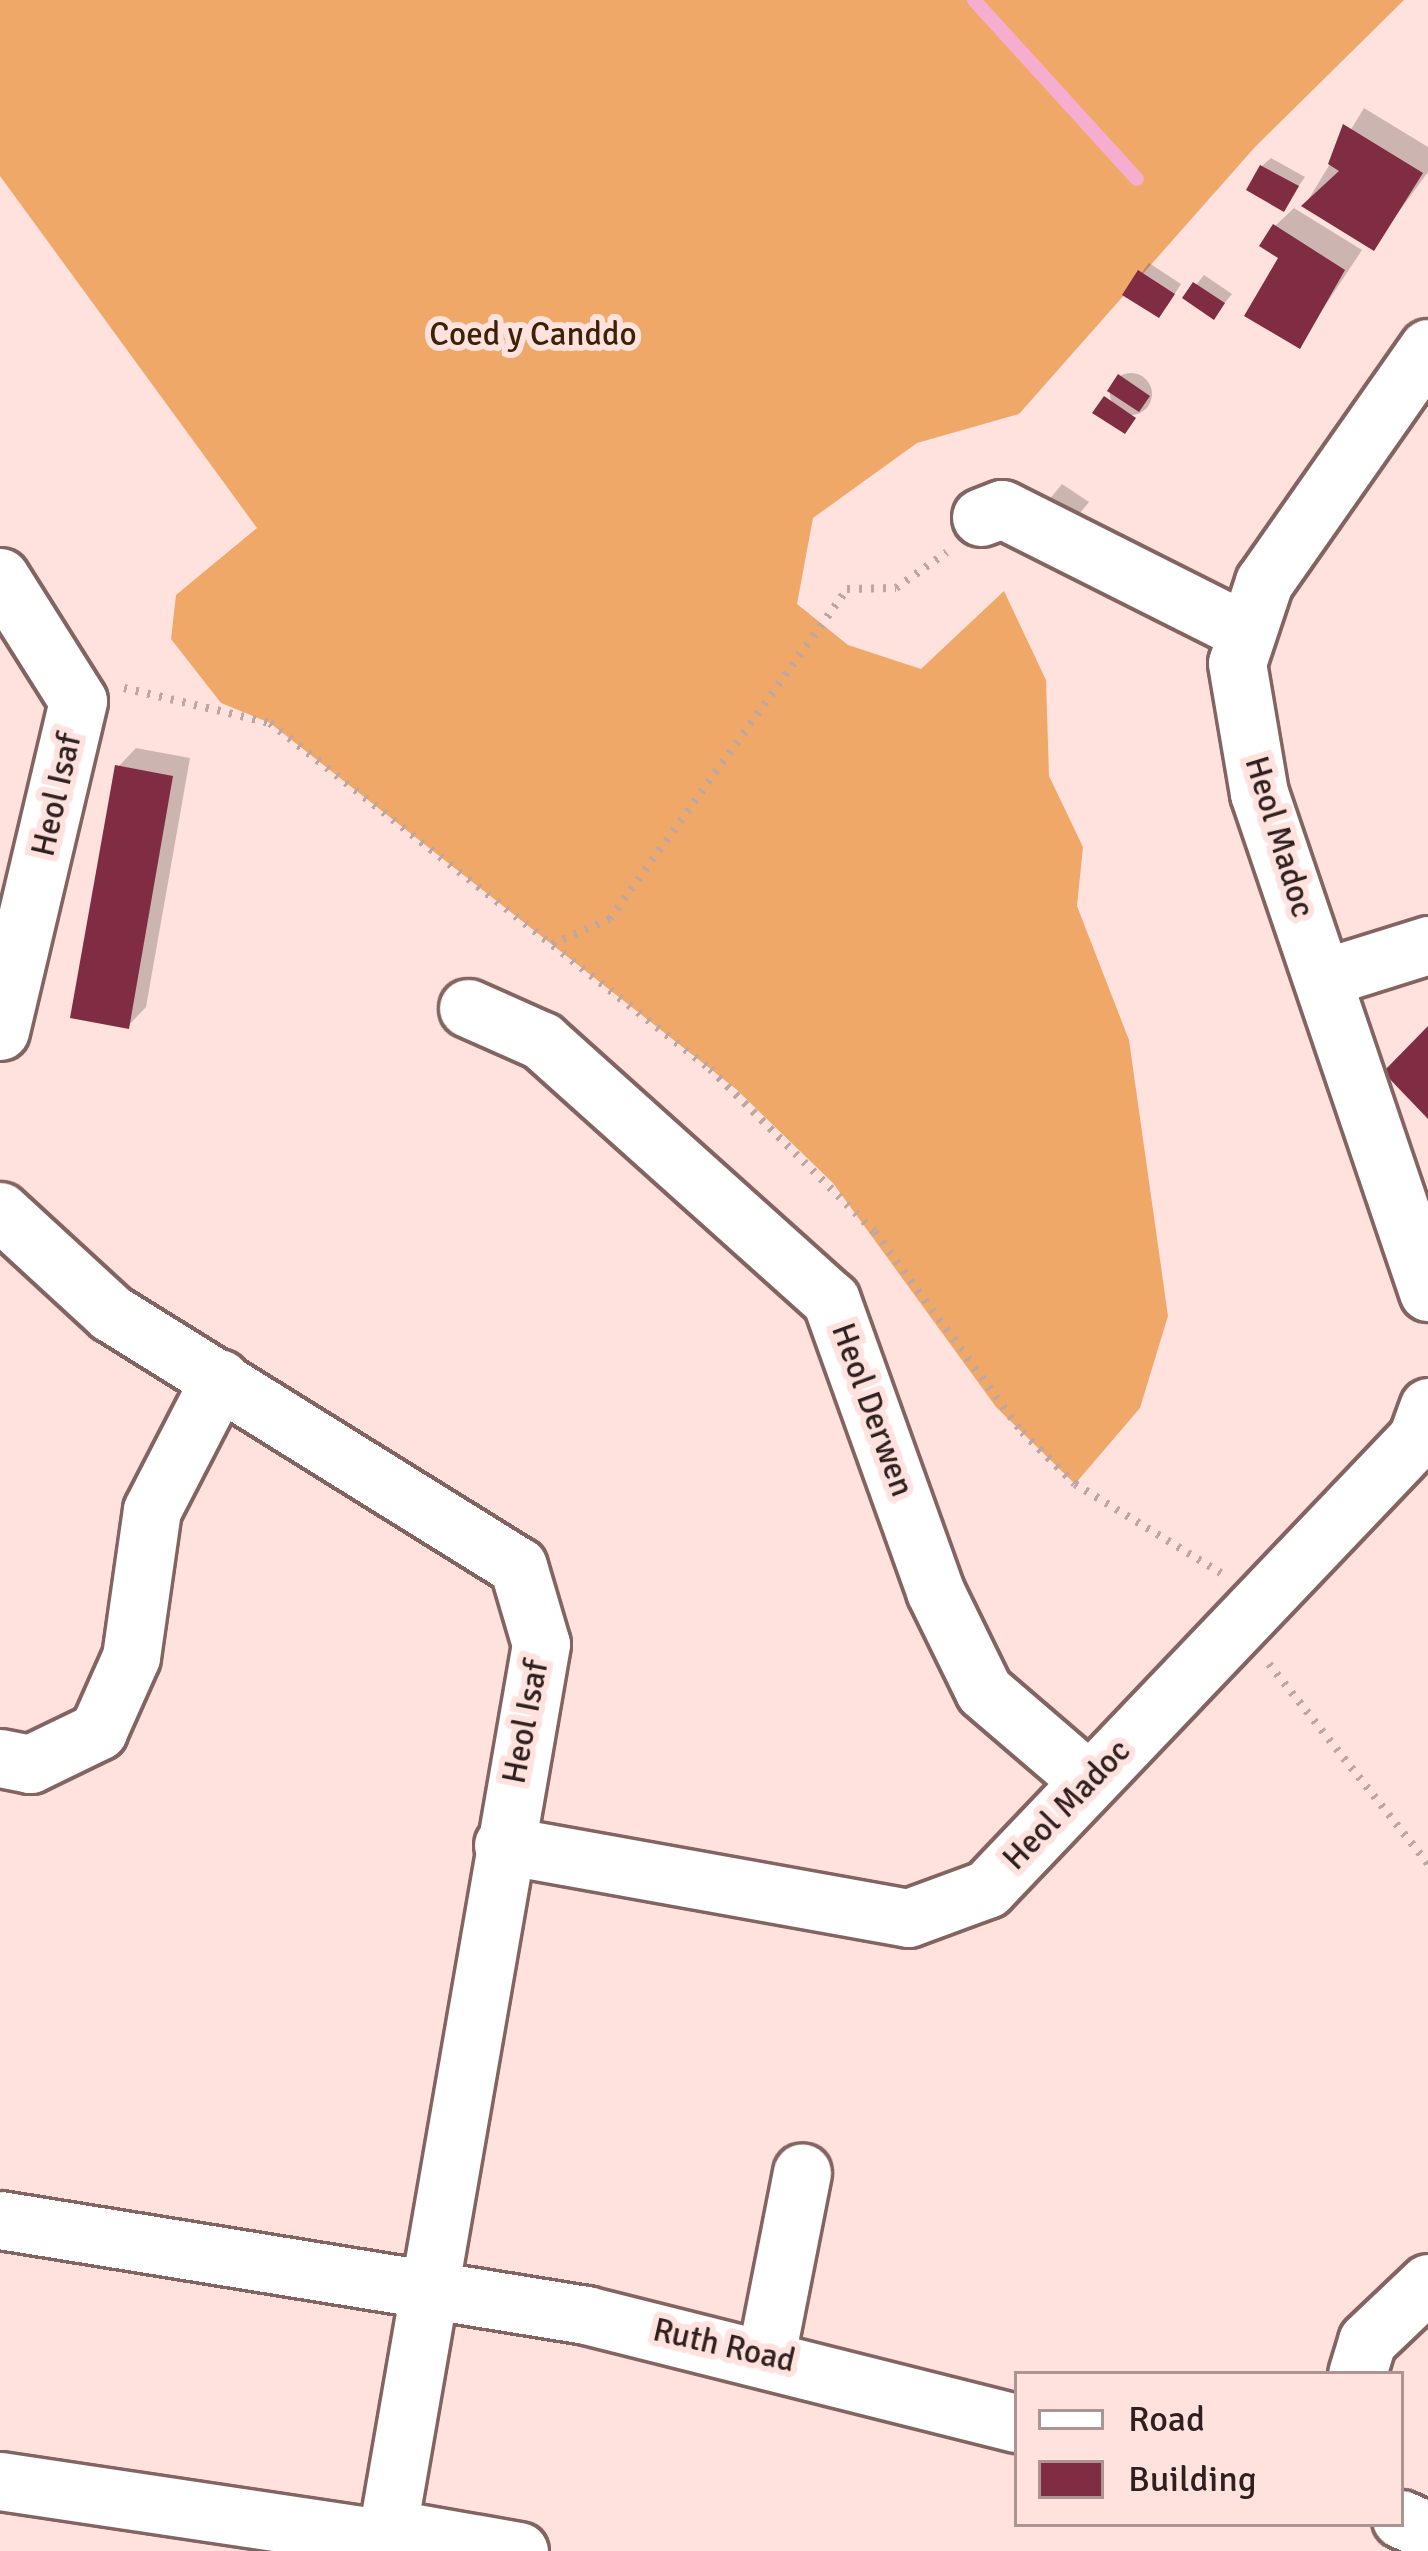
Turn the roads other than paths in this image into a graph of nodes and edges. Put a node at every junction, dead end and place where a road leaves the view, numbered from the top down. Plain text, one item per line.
1 (1428, 347) edge
2 (981, 517) road end
3 (0, 578) edge
4 (1247, 632) junction
5 (13, 922) edge
6 (1428, 945) edge
7 (1323, 978) junction
8 (468, 1008) dead end
9 (0, 1031) edge
10 (0, 1211) edge
11 (1428, 1292) edge
12 (220, 1378) junction
13 (1428, 1407) edge
14 (0, 1758) edge
15 (1090, 1781) junction
16 (503, 1845) junction
17 (802, 2174) dead end
18 (0, 2220) edge
19 (1428, 2283) edge
20 (427, 2289) junction
21 (766, 2356) junction
22 (1358, 2371) edge
23 (1014, 2422) edge
24 (0, 2481) edge
25 (386, 2539) edge
26 (519, 2551) edge

1 - 4 street, Heol Madoc
2 - 4 street
3 - 5 street, Heol Isaf
4 - 7 street, Heol Madoc
5 - 9 street, Heol Isaf
6 - 7 street
7 - 11 street, Heol Madoc
8 - 15 street, Heol Derwen
10 - 12 street, Heol Isaf
12 - 14 street
12 - 16 street, Heol Isaf
13 - 15 street, Heol Madoc
15 - 16 street, Heol Madoc
16 - 20 street, Heol Isaf
17 - 21 street
18 - 20 street, Ruth Road
19 - 22 street
20 - 21 street, Ruth Road
20 - 25 street
21 - 23 street, Ruth Road
24 - 25 street
25 - 26 street

